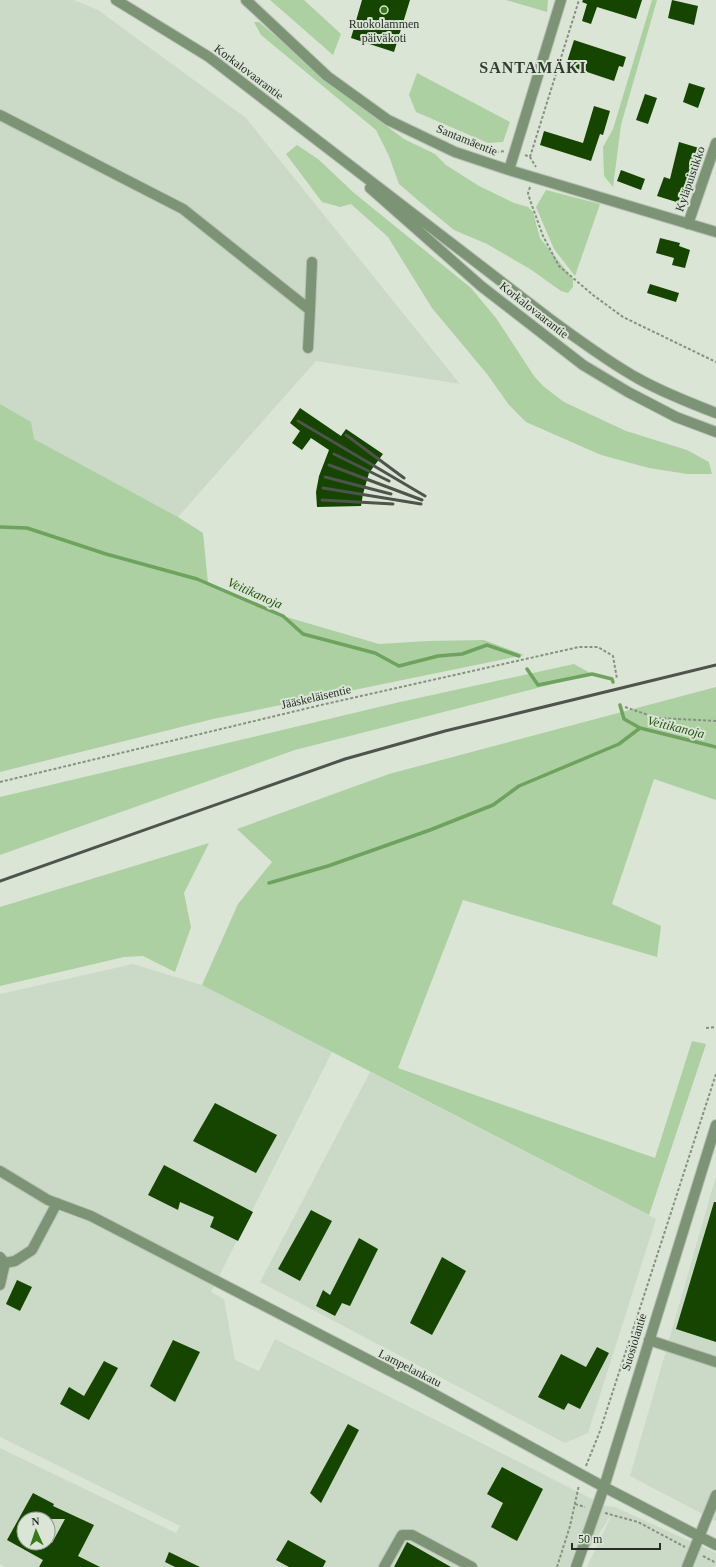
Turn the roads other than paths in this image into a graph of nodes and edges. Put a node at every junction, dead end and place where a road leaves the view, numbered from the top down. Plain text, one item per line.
1 (116, 0) edge
2 (246, 0) edge
3 (561, 0) edge
4 (0, 115) edge
5 (716, 143) edge
6 (510, 170) junction
7 (360, 173) junction
8 (688, 224) junction
9 (716, 232) edge
10 (312, 262) dead end
11 (310, 310) junction
12 (308, 348) dead end
13 (716, 413) edge
14 (716, 432) edge
15 (716, 1125) edge
16 (0, 1171) edge
17 (57, 1203) junction
18 (3, 1260) edge
19 (0, 1285) edge
20 (649, 1340) junction
21 (716, 1362) edge
22 (604, 1486) junction
23 (716, 1495) edge
24 (700, 1536) junction
25 (716, 1545) edge
26 (469, 1566) edge
27 (384, 1567) edge
28 (576, 1567) edge
29 (687, 1567) edge

1 - 7 street, Korkalovaarantie
2 - 6 street, Santamäentie
3 - 6 street
4 - 11 street
5 - 8 street, Kyläpuistikko
6 - 8 street, Santamäentie
7 - 13 street, Korkalovaarantie
7 - 14 street, Korkalovaarantie
8 - 9 street, Santamäentie
10 - 11 street
11 - 12 street
15 - 20 street, Suosiolantie
16 - 17 street, Lampelankatu
17 - 18 street
17 - 22 street, Lampelankatu
18 - 19 street
20 - 21 street
20 - 22 street, Suosiolantie
22 - 24 street, Lampelankatu
22 - 28 street, Suosiolantie
23 - 24 street
24 - 25 street, Lampelankatu
24 - 29 street
26 - 27 street

